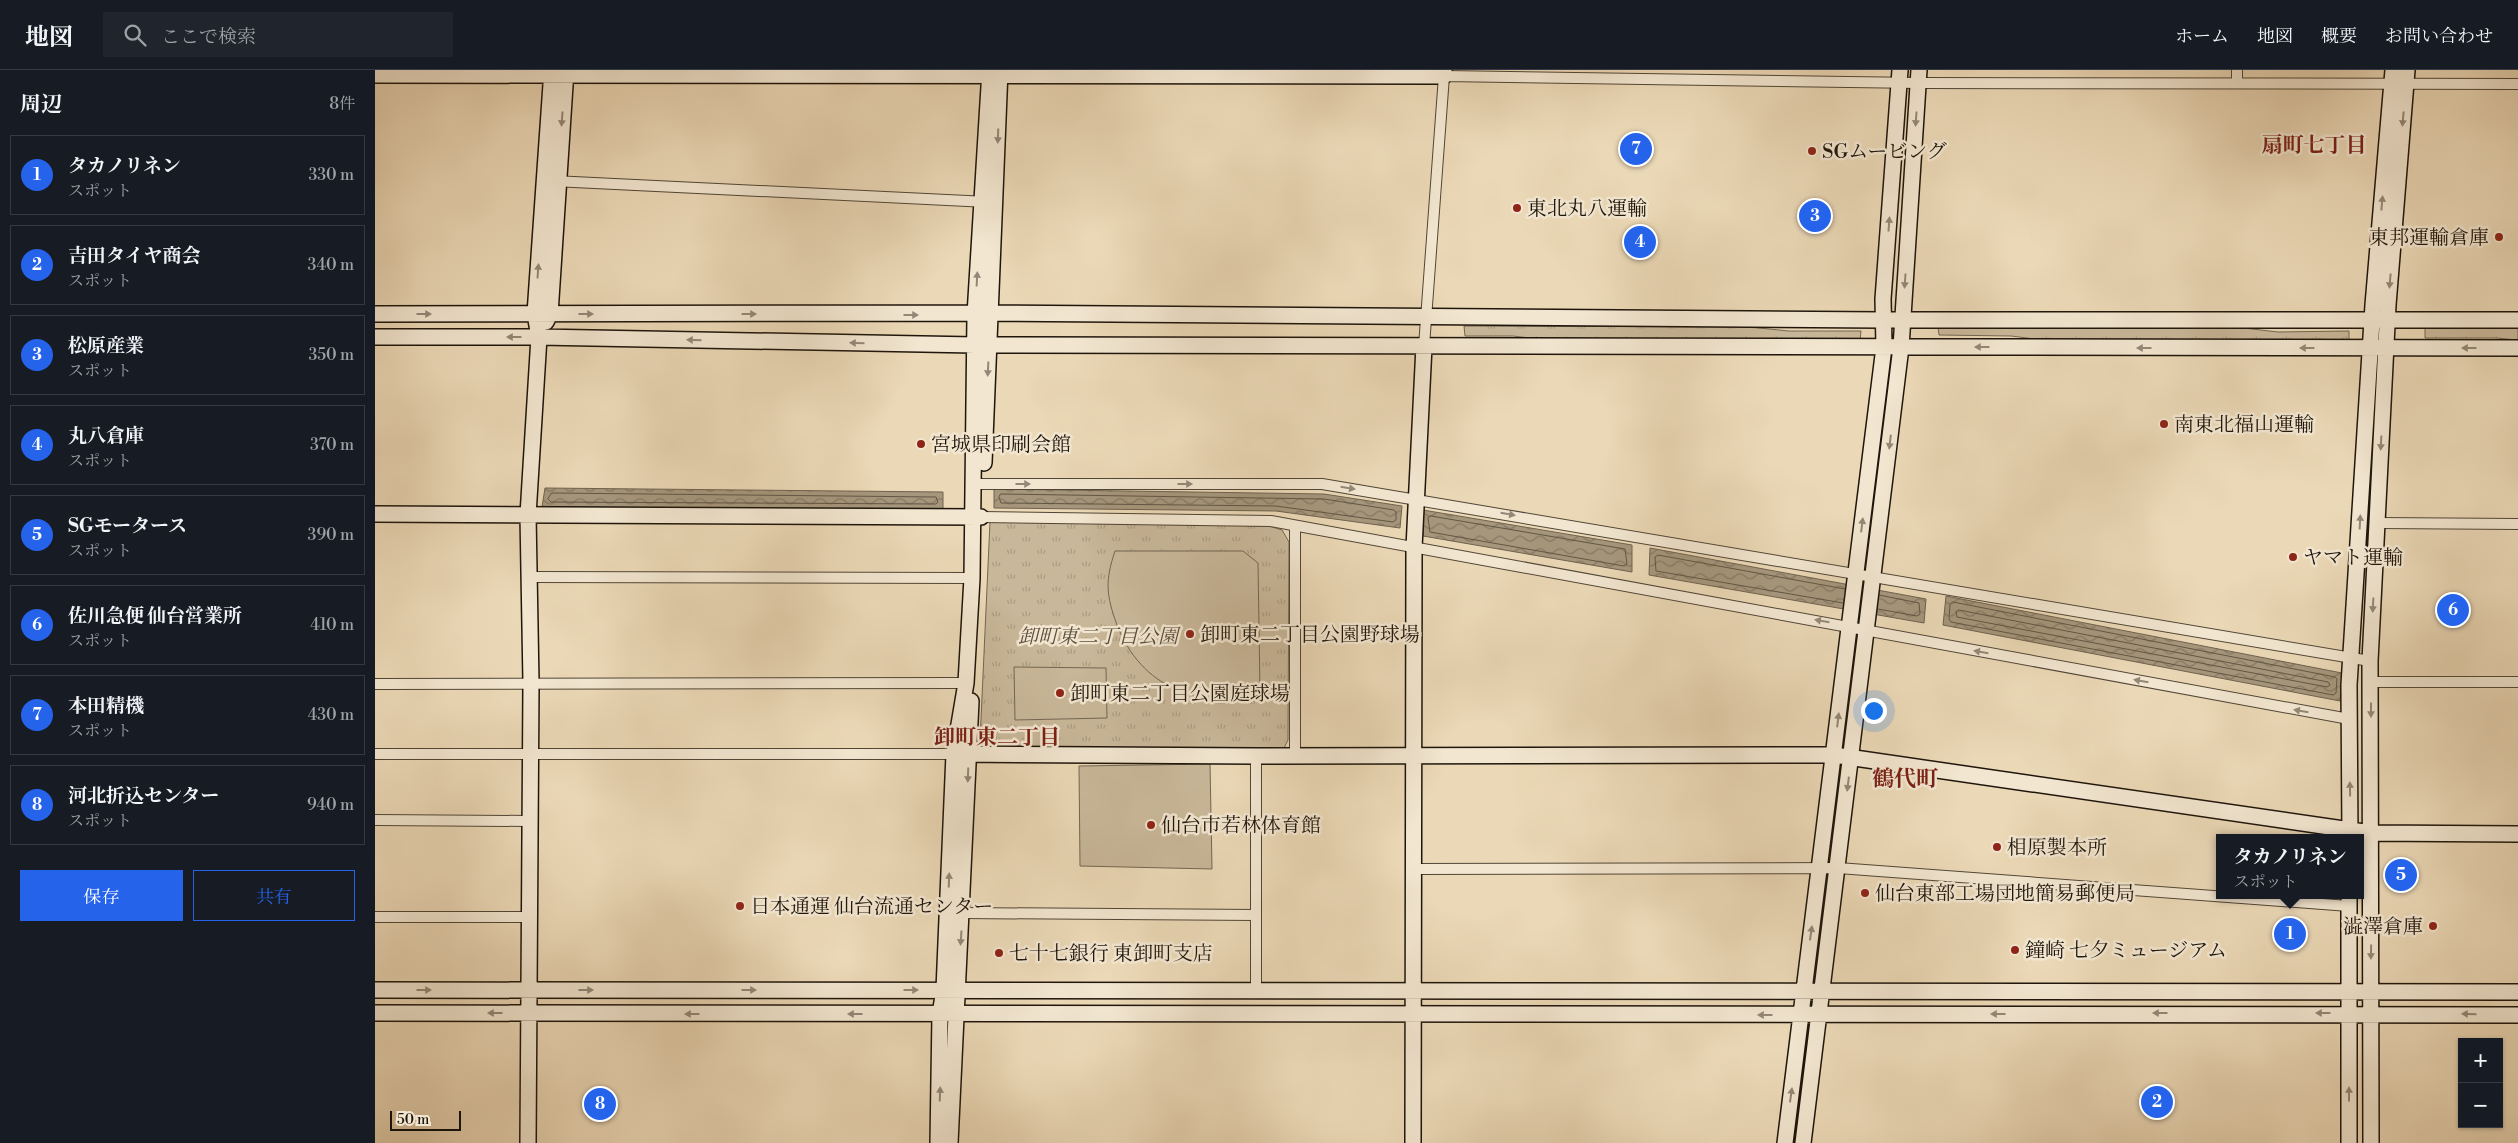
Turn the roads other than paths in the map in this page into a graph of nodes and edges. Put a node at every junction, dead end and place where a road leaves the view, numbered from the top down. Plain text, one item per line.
1 (2237, 70) edge
2 (995, 72) edge
3 (559, 73) edge
4 (1444, 73) edge
5 (375, 75) edge
6 (1900, 76) edge
7 (1919, 76) edge
8 (2400, 76) edge
9 (2237, 82) junction
10 (2518, 84) edge
11 (551, 181) junction
12 (989, 202) junction
13 (991, 313) junction
14 (375, 314) edge
15 (542, 314) junction
16 (975, 315) junction
17 (1425, 317) junction
18 (1882, 320) junction
19 (1902, 320) junction
20 (2379, 320) junction
21 (2518, 320) edge
22 (375, 337) edge
23 (539, 337) junction
24 (983, 345) junction
25 (1424, 346) junction
26 (1883, 347) junction
27 (1901, 347) junction
28 (2378, 348) junction
29 (2518, 348) edge
30 (979, 484) junction
31 (1416, 499) junction
32 (375, 514) edge
33 (528, 515) junction
34 (977, 517) junction
35 (2378, 523) junction
36 (2518, 524) edge
37 (1295, 526) junction
38 (1414, 548) junction
39 (1856, 574) junction
40 (1874, 576) junction
41 (530, 578) junction
42 (971, 578) junction
43 (1850, 624) junction
44 (1867, 631) junction
45 (2352, 658) junction
46 (2370, 661) junction
47 (966, 682) junction
48 (2370, 682) junction
49 (2518, 682) edge
50 (531, 683) junction
51 (375, 684) edge
52 (2349, 719) junction
53 (375, 754) edge
54 (961, 754) junction
55 (529, 755) junction
56 (1834, 755) junction
57 (1256, 756) junction
58 (1295, 756) junction
59 (1413, 756) junction
60 (1851, 757) junction
61 (375, 820) edge
62 (528, 821) junction
63 (2371, 833) junction
64 (2350, 834) edge
65 (2518, 834) edge
66 (1838, 868) junction
67 (1820, 869) junction
68 (1414, 870) junction
69 (2216, 892) edge
70 (2318, 899) edge
71 (2349, 901) edge
72 (962, 913) junction
73 (1256, 915) junction
74 (375, 917) edge
75 (529, 917) junction
76 (375, 990) edge
77 (529, 990) junction
78 (951, 990) junction
79 (1803, 990) junction
80 (1822, 990) junction
81 (1256, 991) junction
82 (1414, 991) junction
83 (2349, 992) junction
84 (2370, 992) junction
85 (2518, 992) edge
86 (375, 1013) edge
87 (2349, 1013) junction
88 (2371, 1013) junction
89 (529, 1014) junction
90 (940, 1014) junction
91 (956, 1014) junction
92 (1413, 1014) junction
93 (1820, 1014) junction
94 (2518, 1014) edge
95 (1802, 1015) junction
96 (528, 1143) edge
97 (938, 1143) edge
98 (951, 1143) edge
99 (1413, 1143) edge
100 (1785, 1143) edge
101 (1803, 1143) edge
102 (2349, 1143) edge
103 (2371, 1143) edge

1 - 9 street
2 - 3 street
2 - 4 street
2 - 12 street
3 - 5 street
3 - 11 street
4 - 6 street
4 - 17 street
6 - 7 street
18 -> 6 street
7 - 9 street
7 -> 19 street
8 - 9 street
8 - 10 street
8 - 20 street
11 - 12 street
11 - 15 street
12 - 13 street
16 -> 12 street
13 - 16 street
13 - 17 street
13 - 24 street
14 -> 15 street
15 -> 16 street
15 - 23 street
16 - 24 street
17 - 18 street
17 - 25 street
18 - 19 street
18 - 26 street
19 - 20 street
19 - 27 street
20 - 21 street
20 - 28 street
23 -> 22 street
24 -> 23 street
23 - 33 street
24 - 25 street
24 - 30 street
25 - 26 street
25 - 31 street
26 - 27 street
39 -> 26 street
28 -> 27 street
27 -> 40 street
29 -> 28 street
28 -> 35 street
45 -> 28 street
30 -> 31 street
30 - 34 street
31 - 38 street
31 -> 39 street
32 - 33 street
33 - 34 street
33 - 41 street
34 - 37 street
34 - 42 street
34 - 54 street
35 - 36 street
35 -> 46 street
37 - 38 street
37 - 58 street
43 -> 38 street
38 - 59 street
39 - 40 street
39 - 43 street
40 - 44 street
40 - 45 street
41 - 42 street
41 - 50 street
42 - 47 street
43 - 44 street
56 -> 43 street
52 -> 44 street
44 - 60 street
45 - 46 street
45 - 52 street
46 - 48 street
47 - 50 street
47 - 54 street
48 - 49 street
48 -> 63 street
50 - 51 street
50 - 55 street
64 -> 52 street
53 - 55 street
54 - 55 street
54 - 57 street
54 -> 72 street
78 -> 54 street
55 - 62 street
56 - 59 street
56 - 60 street
56 - 67 street
57 - 58 street
57 - 73 street
58 - 59 street
59 - 68 street
60 - 64 street
60 -> 66 street
61 - 62 street
62 - 75 street
63 - 64 street
63 - 65 street
63 -> 84 street
66 - 67 street
66 - 69 street
66 - 80 street
67 - 68 street
79 -> 67 street
68 - 82 street
70 - 71 street
71 - 83 street
72 - 73 street
72 -> 78 street
73 - 81 street
74 - 75 street
75 - 77 street
76 -> 77 street
77 -> 78 street
77 - 89 street
78 - 81 street
78 - 90 street
78 - 91 street
79 - 80 street
79 - 82 street
79 - 95 street
80 - 83 street
80 - 93 street
81 - 82 street
82 - 92 street
83 - 84 street
83 - 87 street
84 - 85 street
84 - 88 street
89 -> 86 street
87 - 88 street
87 -> 93 street
102 -> 87 street
94 -> 88 street
88 - 103 street
90 -> 89 street
89 - 96 street
90 - 91 street
97 -> 90 street
91 - 92 street
91 - 98 street
95 -> 92 street
92 - 99 street
93 - 95 street
93 - 101 street
100 -> 95 street

